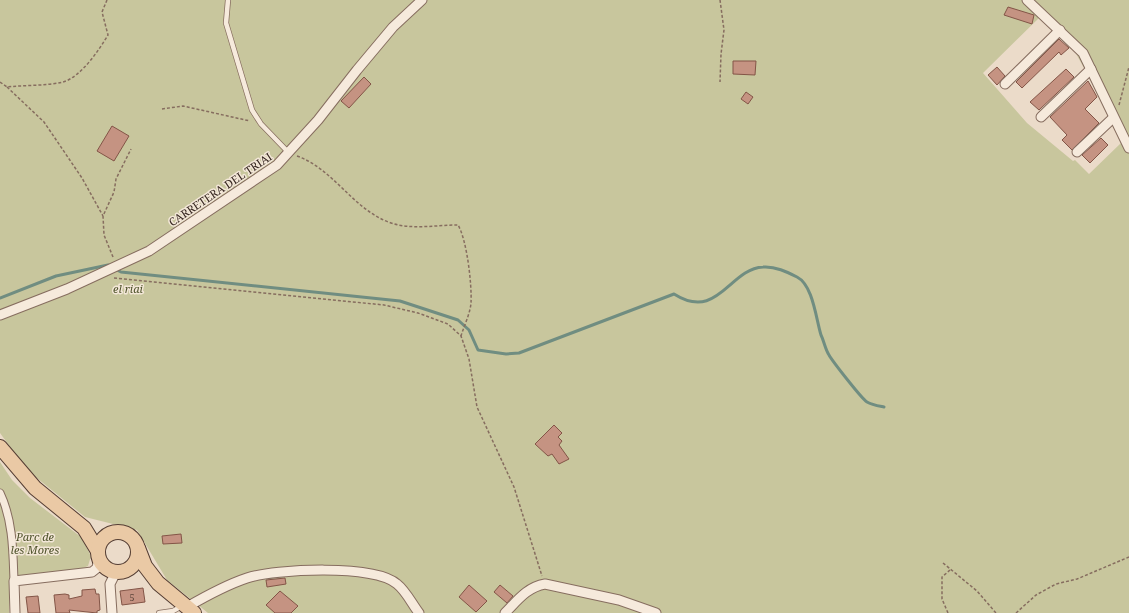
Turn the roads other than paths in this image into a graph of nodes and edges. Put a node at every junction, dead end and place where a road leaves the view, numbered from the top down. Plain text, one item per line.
1 (228, 0) edge
2 (422, 0) edge
3 (1027, 0) edge
4 (1060, 30) junction
5 (1091, 69) junction
6 (1004, 84) dead end
7 (1112, 115) junction
8 (1041, 117) dead end
9 (1129, 148) edge
10 (1077, 152) dead end
11 (290, 154) junction
12 (0, 315) edge
13 (0, 447) edge
14 (0, 493) edge
15 (73, 518) junction
16 (119, 532) junction
17 (136, 545) junction
18 (99, 554) junction
19 (118, 572) junction
20 (14, 581) junction
21 (160, 585) junction
22 (188, 608) edge
23 (14, 613) edge
24 (112, 613) edge
25 (159, 613) edge
26 (419, 613) edge
27 (505, 613) edge
28 (656, 613) edge

1 - 11 lane
2 - 11 street, CARRETERA DEL TRIAI
3 - 4 street
4 - 5 street
4 - 6 street
5 - 7 street
5 - 8 street
7 - 9 street
7 - 10 street
11 - 12 street, CARRETERA DEL TRIAI
13 - 15 main road
14 - 20 street
15 - 16 main road
15 - 18 main road
16 - 17 main road
16 - 18 main road
17 - 19 main road
17 - 21 main road
18 - 19 main road
18 - 20 street
19 - 21 main road
19 - 24 street
20 - 23 street
21 - 22 main road
22 - 25 lane
22 - 26 street
27 - 28 street

